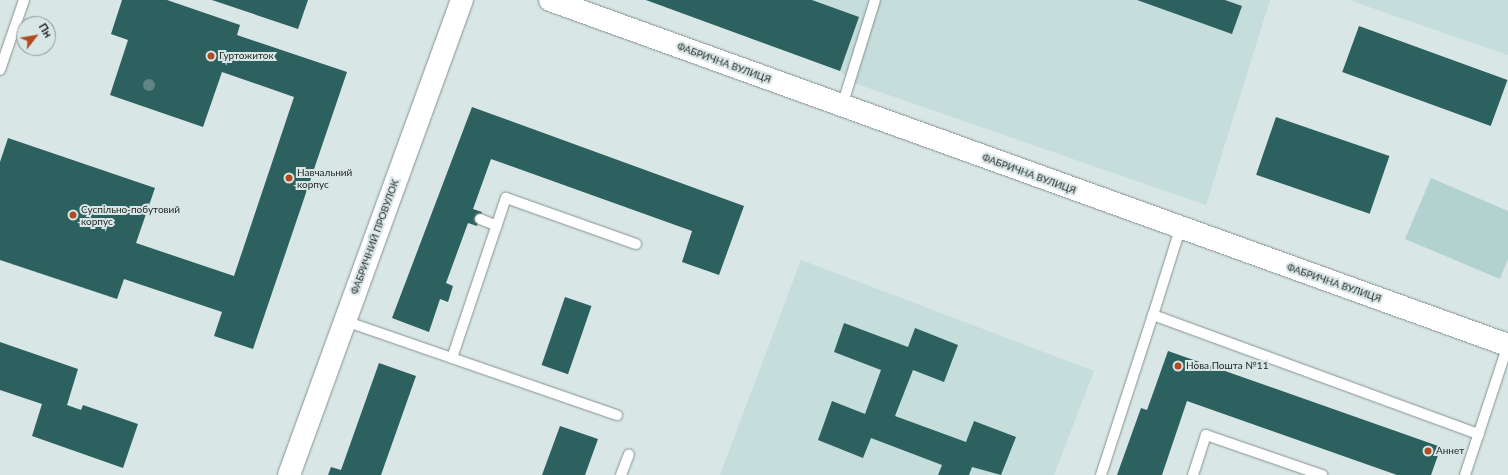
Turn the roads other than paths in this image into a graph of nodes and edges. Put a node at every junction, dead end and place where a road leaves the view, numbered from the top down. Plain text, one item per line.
1 (24, 0) edge
2 (462, 0) edge
3 (550, 0) edge
4 (875, 0) edge
5 (575, 4) edge
6 (0, 70) edge
7 (842, 106) junction
8 (480, 219) dead end
9 (497, 226) junction
10 (1180, 229) junction
11 (636, 244) dead end
12 (1153, 315) junction
13 (345, 321) junction
14 (1508, 345) edge
15 (452, 358) junction
16 (617, 415) dead end
17 (1479, 434) junction
18 (629, 454) dead end
19 (289, 475) edge
20 (622, 475) edge
21 (1101, 475) edge
22 (1193, 475) edge
23 (1322, 475) edge
24 (1465, 475) edge

1 - 6 lane
2 - 13 street, ФАБРИЧНИЙ ПРОВУЛОК
3 - 5 street, ФАБРИЧНА ВУЛИЦЯ
4 - 7 lane
5 - 7 street, ФАБРИЧНА ВУЛИЦЯ
7 - 10 street, ФАБРИЧНА ВУЛИЦЯ
8 - 9 lane
9 - 11 lane
9 - 15 lane
10 - 12 lane
10 - 14 street, ФАБРИЧНА ВУЛИЦЯ
12 - 17 lane
12 - 21 lane
13 - 15 lane
13 - 19 street, ФАБРИЧНИЙ ПРОВУЛОК
14 - 17 lane
15 - 16 lane
17 - 24 lane
18 - 20 lane
22 - 23 lane

